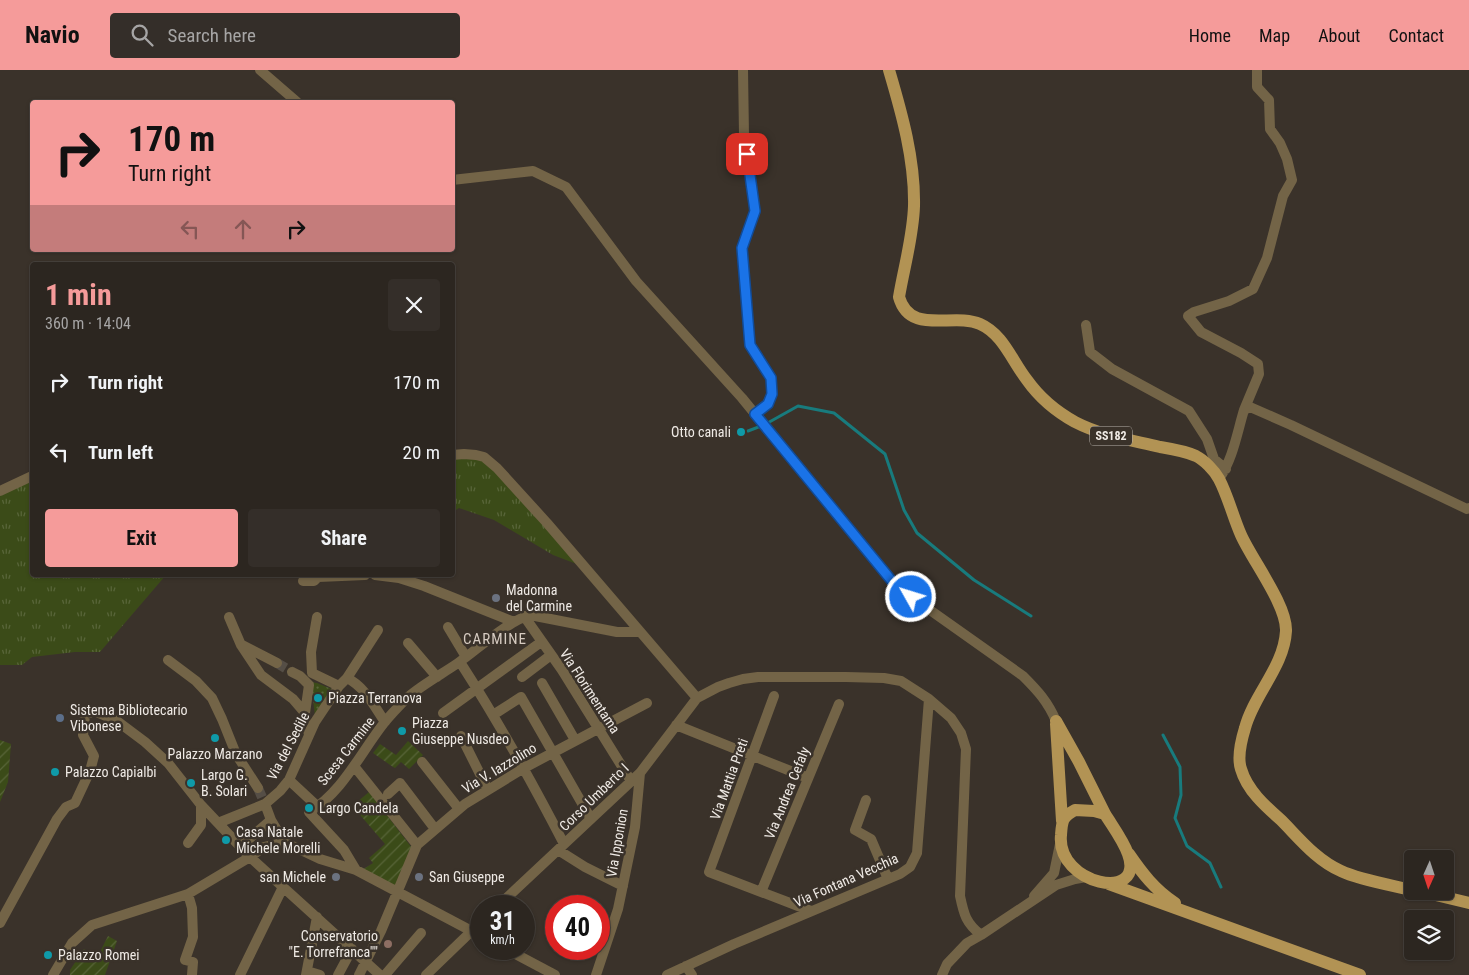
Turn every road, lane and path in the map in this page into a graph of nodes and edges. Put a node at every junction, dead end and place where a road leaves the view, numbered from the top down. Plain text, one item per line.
1 (260, 70) edge
2 (743, 70) edge
3 (889, 70) edge
4 (1256, 70) edge
5 (295, 100) edge
6 (455, 180) edge
7 (1086, 325) dead end
8 (1244, 410) junction
9 (755, 414) junction
10 (455, 455) edge
11 (1222, 474) junction
12 (30, 477) edge
13 (0, 491) edge
14 (1469, 508) edge
15 (317, 577) edge
16 (391, 577) edge
17 (303, 580) dead end
18 (524, 616) junction
19 (228, 617) dead end
20 (316, 617) dead end
21 (514, 622) junction
22 (448, 627) dead end
23 (378, 630) dead end
24 (640, 632) junction
25 (408, 643) dead end
26 (241, 645) junction
27 (537, 645) dead end
28 (551, 655) junction
29 (168, 660) dead end
30 (463, 660) junction
31 (277, 663) tunnel mouth
32 (292, 672) tunnel mouth
33 (437, 677) junction
34 (522, 677) dead end
35 (347, 678) junction
36 (542, 683) dead end
37 (339, 686) junction
38 (477, 689) junction
39 (774, 696) dead end
40 (697, 698) junction
41 (929, 699) junction
42 (648, 703) dead end
43 (839, 704) dead end
44 (305, 712) junction
45 (444, 713) dead end
46 (493, 715) junction
47 (1056, 721) junction
48 (385, 722) junction
49 (676, 726) junction
50 (598, 728) junction
51 (309, 736) junction
52 (461, 736) dead end
53 (575, 740) junction
54 (552, 753) junction
55 (752, 756) junction
56 (422, 762) dead end
57 (354, 766) junction
58 (524, 768) junction
59 (640, 772) junction
60 (808, 778) junction
61 (289, 780) junction
62 (631, 781) junction
63 (258, 788) tunnel mouth
64 (488, 790) junction
65 (388, 794) dead end
66 (866, 800) dead end
67 (265, 804) junction
68 (201, 805) junction
69 (313, 809) junction
70 (459, 809) junction
71 (1105, 814) junction
72 (591, 819) junction
73 (271, 820) junction
74 (1062, 821) junction
75 (218, 823) junction
76 (435, 830) junction
77 (284, 842) junction
78 (188, 843) dead end
79 (1060, 843) junction
80 (417, 845) junction
81 (241, 846) junction
82 (561, 847) junction
83 (1128, 854) junction
84 (250, 858) junction
85 (356, 870) junction
86 (1086, 877) junction
87 (888, 879) junction
88 (1109, 884) junction
89 (623, 886) junction
90 (283, 887) junction
91 (1404, 888) edge
92 (398, 892) junction
93 (761, 892) junction
94 (188, 894) junction
95 (510, 895) edge
96 (1454, 899) edge
97 (1469, 903) edge
98 (1024, 908) junction
99 (811, 911) junction
100 (1191, 914) junction
101 (317, 917) junction
102 (0, 923) edge
103 (470, 930) edge
104 (421, 933) dead end
105 (470, 933) edge
106 (981, 935) junction
107 (352, 949) junction
108 (526, 960) edge
109 (366, 962) junction
110 (689, 970) edge
111 (430, 972) edge
112 (307, 973) edge
113 (53, 975) edge
114 (192, 975) edge
115 (240, 975) edge
116 (320, 975) edge
117 (338, 975) edge
118 (359, 975) edge
119 (380, 975) edge
120 (385, 975) edge
121 (442, 975) edge
122 (554, 975) edge
123 (596, 975) edge
124 (667, 975) edge
125 (942, 975) edge
126 (1360, 975) edge

1 - 5 street
2 - 9 street
3 - 11 main road, SS182
4 - 8 street
6 - 9 street
7 - 11 street
8 - 11 street
8 - 14 street
9 - 47 street
10 - 24 street
11 - 91 main road, SS182
12 - 13 street
15 - 17 street
16 - 21 street
18 - 21 street, Scesa Carmine
18 - 24 street
18 - 28 street, Via Florimentama
19 - 26 street
20 - 37 street
21 - 30 street, Scesa Carmine
22 - 30 street
23 - 35 street, Via del Sedile
24 - 40 street
25 - 33 street
26 - 31 street
26 - 44 street
27 - 38 street
28 - 34 street
28 - 50 street, Via Florimentama
29 - 63 street
30 - 33 street, Scesa Carmine
30 - 38 street
32 - 44 street
33 - 48 street, Scesa Carmine
35 - 37 street, Via del Sedile
35 - 48 street
36 - 53 street
37 - 51 street, Via del Sedile
38 - 45 street
38 - 46 street
39 - 55 street, Via Mattia Preti
40 - 41 street
40 - 49 street, Corso Umberto I
41 - 87 street, Via Fontana Vecchia
41 - 106 street
42 - 50 street, Via V. Iazzolino
43 - 60 street, Via Andrea Cefaly
44 - 51 street
46 - 54 street
46 - 58 street
47 - 71 main road
47 - 74 main road
48 - 57 street, Scesa Carmine
49 - 55 street
49 - 59 street, Corso Umberto I
50 - 53 street, Via V. Iazzolino
50 - 62 street, Via Florimentama
51 - 61 street, Via del Sedile
52 - 64 street
53 - 54 street, Via V. Iazzolino
54 - 58 street, Via V. Iazzolino
54 - 72 street
55 - 60 street
55 - 93 street, Via Mattia Preti
56 - 70 street
57 - 69 street, Scesa Carmine
57 - 80 street
58 - 64 street, Via V. Iazzolino
58 - 82 street
59 - 62 street, Corso Umberto I
59 - 89 street, Via Ipponion
60 - 93 street, Via Andrea Cefaly
61 - 67 street, Via del Sedile
61 - 69 street
62 - 72 street, Corso Umberto I
64 - 70 street, Via V. Iazzolino
65 - 76 street
66 - 87 street
67 - 73 street
67 - 75 street, Via del Sedile
68 - 75 street
68 - 78 street
68 - 102 street
69 - 85 street
70 - 76 street, Via V. Iazzolino
71 - 74 main road
71 - 83 main road
72 - 82 street, Corso Umberto I
73 - 77 street
73 - 81 street
74 - 79 main road
75 - 81 street
76 - 80 street, Via V. Iazzolino
77 - 84 street
77 - 85 street
79 - 86 main road
79 - 98 street
80 - 92 street, Via V. Iazzolino
81 - 84 street
82 - 89 street
82 - 95 street, Corso Umberto I
83 - 88 main road
83 - 100 main road
84 - 90 street
84 - 94 street
85 - 92 street
86 - 88 main road
86 - 98 street
87 - 99 street, Via Fontana Vecchia
88 - 100 main road
89 - 123 street, Via Ipponion
90 - 101 street
90 - 115 street
92 - 103 street
92 - 109 street, Via V. Iazzolino
93 - 99 street
94 - 113 street
94 - 114 street
96 - 97 main road
98 - 106 street
99 - 110 street, Via Fontana Vecchia
100 - 126 main road
101 - 107 street
101 - 112 street
104 - 120 street
105 - 111 street
106 - 125 street
107 - 109 street
107 - 117 street
108 - 122 street
109 - 118 street, Via V. Iazzolino
109 - 119 street
110 - 124 street, Via Fontana Vecchia
111 - 121 street
112 - 116 street

